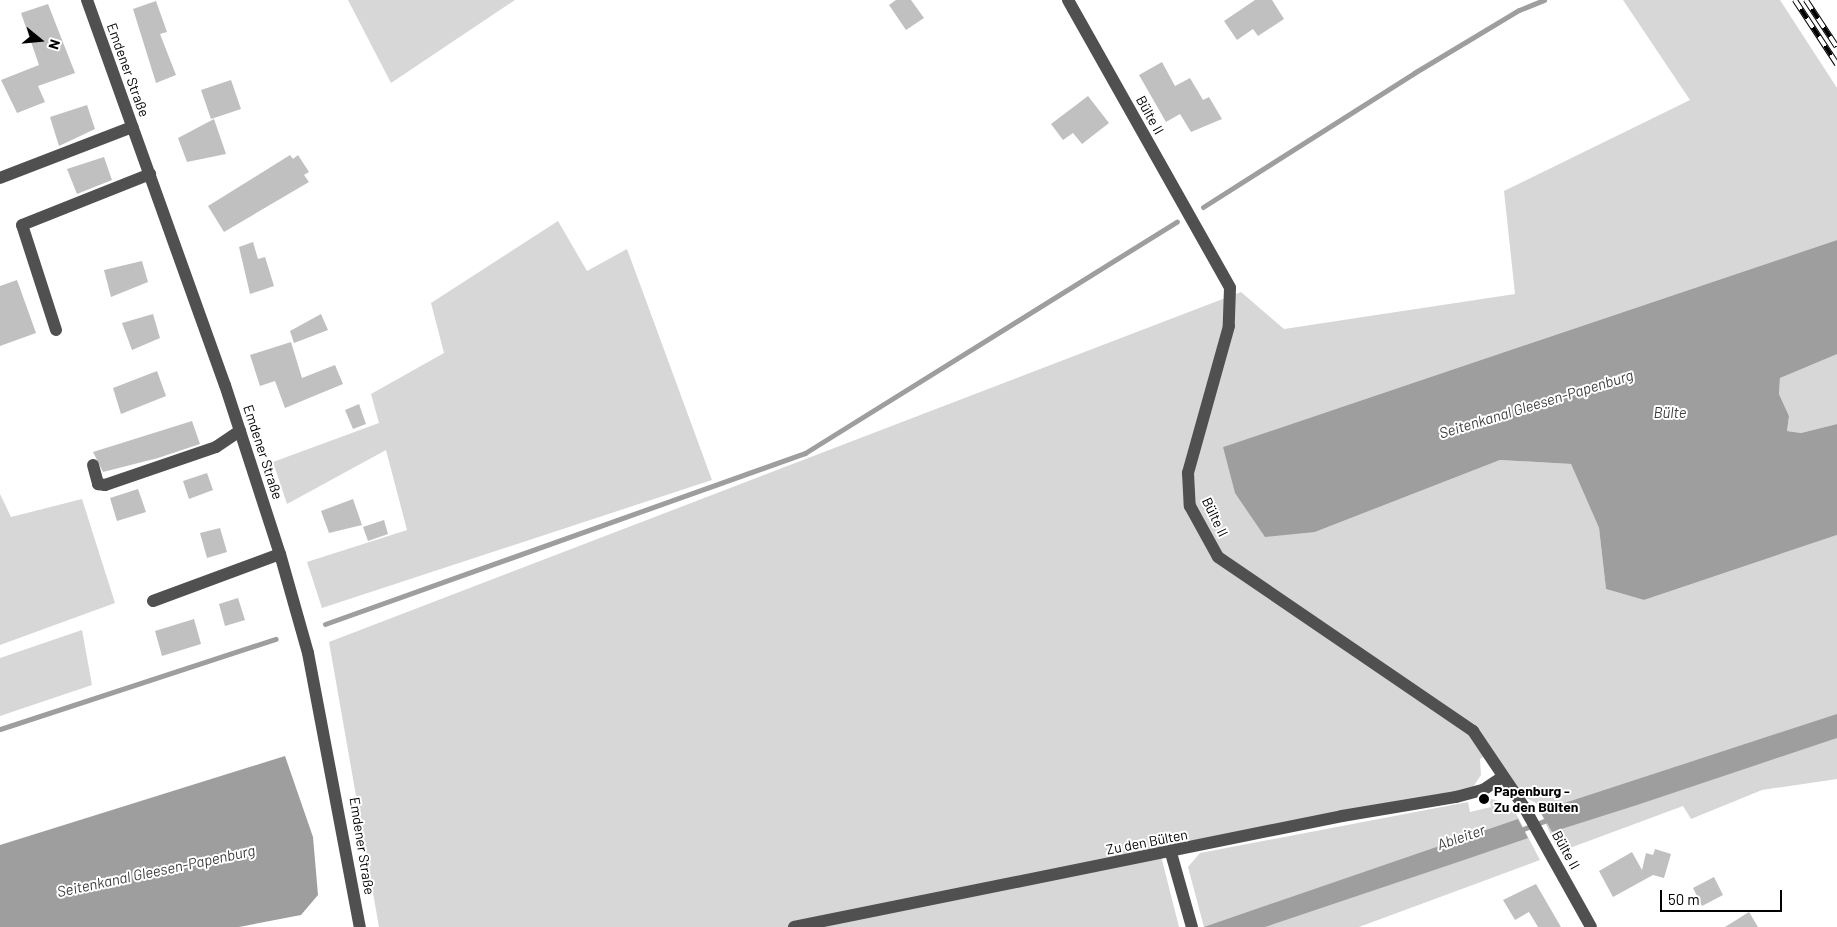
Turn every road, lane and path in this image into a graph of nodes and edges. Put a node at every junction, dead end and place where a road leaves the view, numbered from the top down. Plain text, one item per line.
1 (87, 0) edge
2 (1068, 0) edge
3 (132, 127) junction
4 (150, 174) junction
5 (0, 178) edge
6 (56, 330) dead end
7 (240, 431) junction
8 (93, 465) dead end
9 (280, 554) junction
10 (152, 601) dead end
11 (1502, 777) junction
12 (1171, 853) junction
13 (360, 927) edge
14 (794, 927) edge
15 (1192, 927) edge
16 (1591, 927) edge

1 - 3 street, Emdener Straße
2 - 11 street, Bülte II
3 - 4 street, Emdener Straße
3 - 5 street
4 - 6 street
4 - 7 street, Emdener Straße
7 - 8 street
7 - 9 street, Emdener Straße
9 - 10 street
9 - 13 street, Emdener Straße
11 - 12 street, Zu den Bülten
11 - 16 street, Bülte II
12 - 14 street, Zu den Bülten
12 - 15 street

